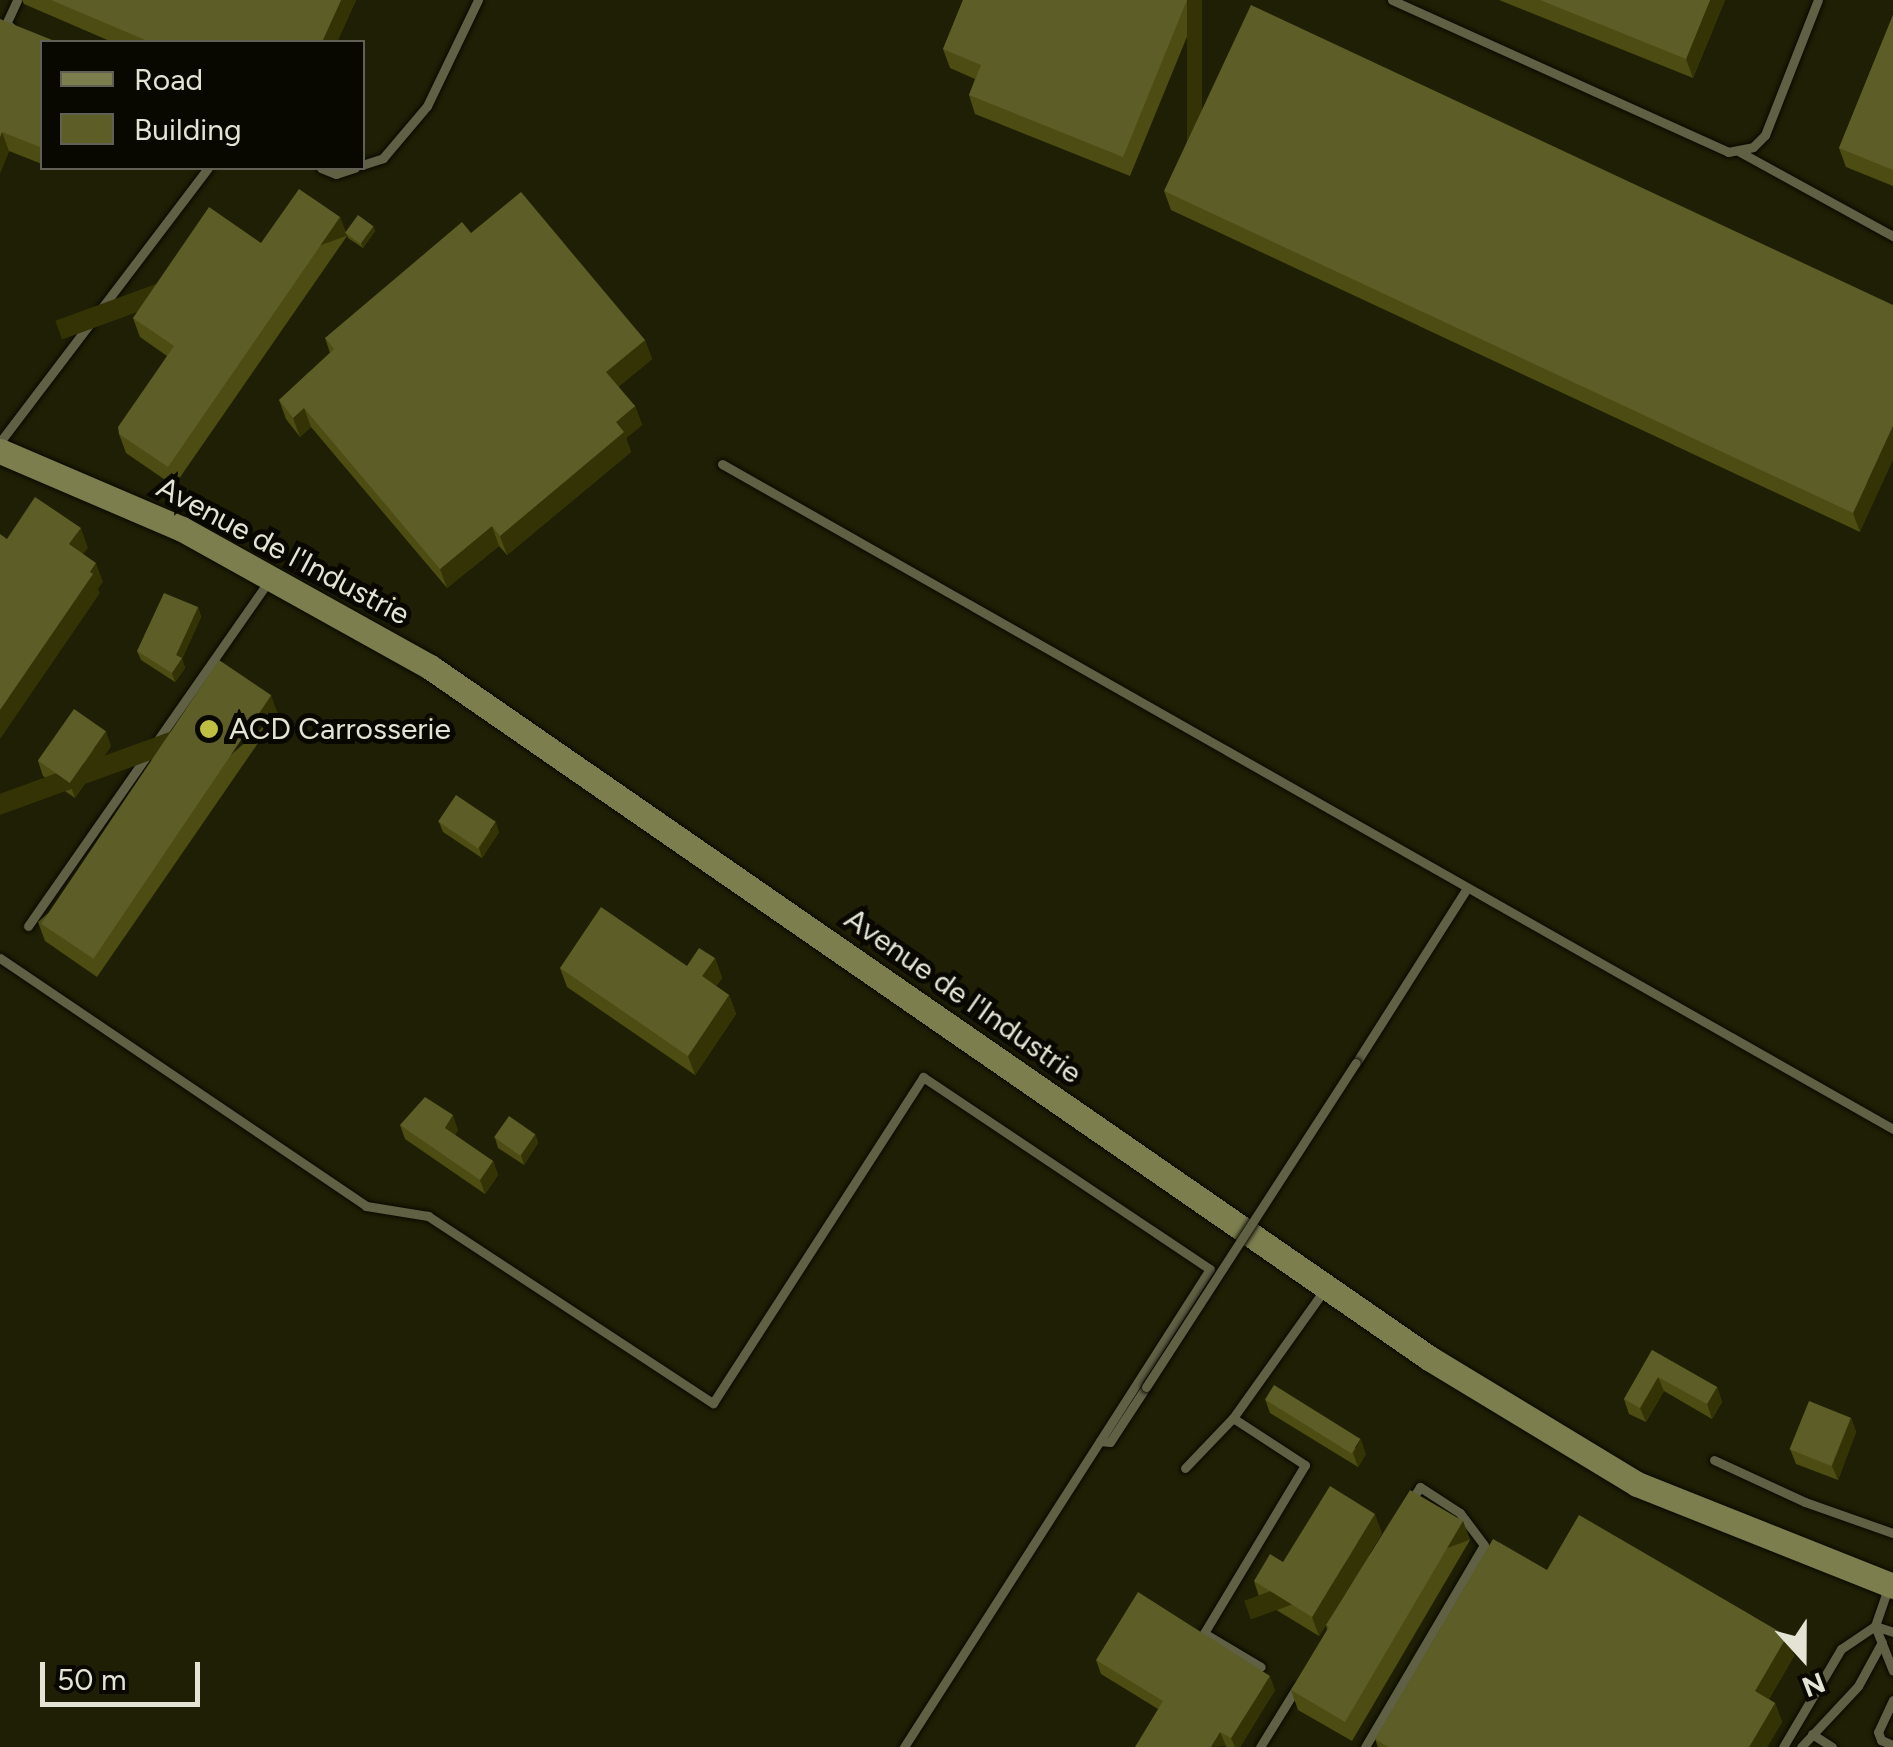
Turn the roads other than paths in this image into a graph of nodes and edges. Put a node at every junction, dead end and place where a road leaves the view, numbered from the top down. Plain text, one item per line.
1 (16, 0) edge
2 (478, 0) edge
3 (1392, 0) edge
4 (1818, 0) edge
5 (21, 30) edge
6 (1740, 152) junction
7 (365, 164) edge
8 (206, 170) edge
9 (1893, 236) edge
10 (0, 442) edge
11 (0, 451) edge
12 (722, 464) dead end
13 (270, 578) junction
14 (1468, 888) junction
15 (28, 926) dead end
16 (0, 958) edge
17 (1893, 1128) edge
18 (1326, 1287) junction
19 (1233, 1418) junction
20 (1100, 1441) junction
21 (1714, 1460) dead end
22 (1185, 1468) dead end
23 (1400, 1519) edge
24 (1893, 1533) edge
25 (1892, 1583) edge
26 (1875, 1626) junction
27 (1893, 1632) edge
28 (1882, 1642) junction
29 (1261, 1668) edge
30 (1893, 1671) edge
31 (1300, 1682) edge
32 (1893, 1700) edge
33 (1812, 1734) junction
34 (1893, 1745) edge
35 (904, 1747) edge
36 (1260, 1747) edge
37 (1365, 1747) edge
38 (1783, 1747) edge
39 (1802, 1747) edge
40 (1832, 1747) edge

1 - 5 lane
2 - 7 lane
3 - 6 lane
4 - 6 lane
6 - 9 lane
8 - 10 lane
11 - 13 street, Avenue de l'Industrie
12 - 14 lane
13 - 15 lane
13 - 18 street, Avenue de l'Industrie
14 - 17 lane
14 - 20 lane, bridge
16 - 20 lane
18 - 19 lane
18 - 25 street, Avenue de l'Industrie
19 - 22 lane
19 - 29 lane
20 - 35 lane
21 - 24 lane
23 - 37 lane
25 - 26 lane
26 - 27 lane
26 - 28 lane
26 - 38 lane
28 - 30 lane
28 - 33 lane
31 - 36 lane
32 - 34 lane
33 - 39 lane
33 - 40 lane

